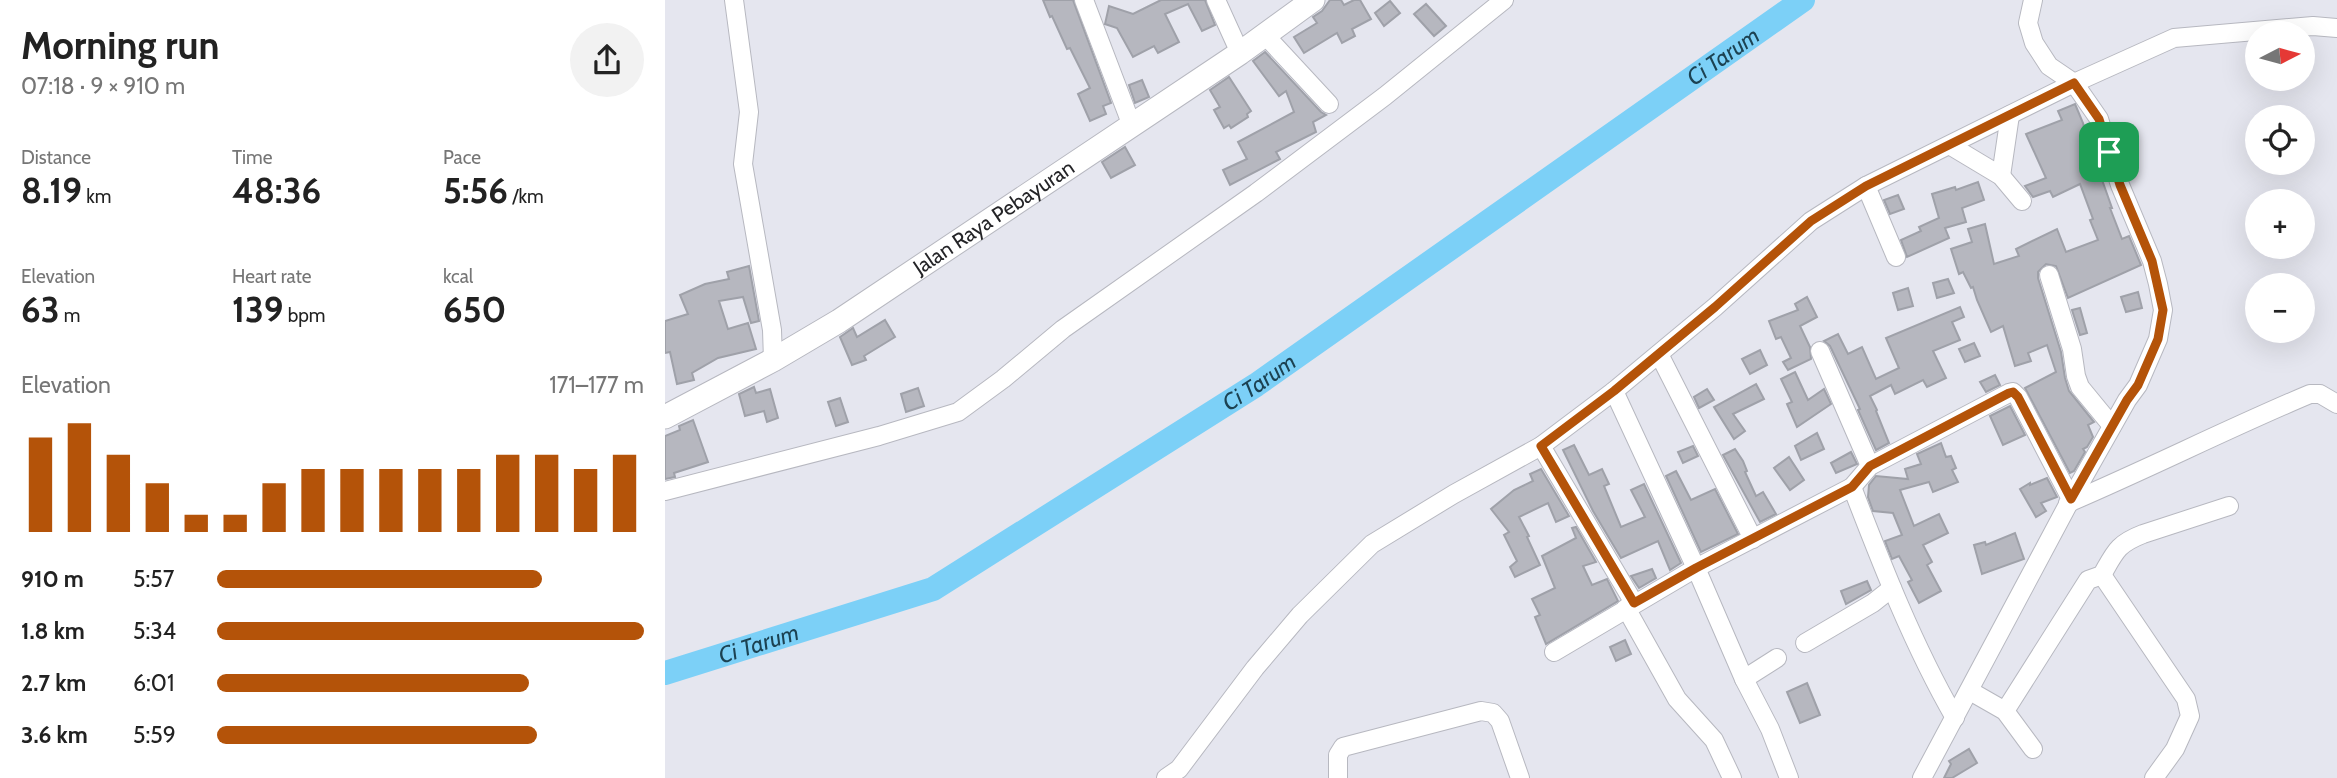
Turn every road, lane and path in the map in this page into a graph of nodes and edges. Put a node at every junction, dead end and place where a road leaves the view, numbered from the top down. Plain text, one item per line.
1 (734, 0) edge
2 (1084, 0) edge
3 (1216, 0) edge
4 (1313, 0) edge
5 (1504, 0) edge
6 (2033, 0) edge
7 (2337, 27) edge
8 (1265, 35) junction
9 (1240, 53) junction
10 (2074, 83) junction
11 (1329, 104) dead end
12 (2010, 115) junction
13 (1132, 126) junction
14 (1951, 145) junction
15 (2001, 176) junction
16 (1866, 186) junction
17 (2022, 201) dead end
18 (1896, 257) dead end
19 (2049, 275) dead end
20 (1819, 351) dead end
21 (1658, 354) junction
22 (773, 360) junction
23 (1614, 391) junction
24 (2337, 404) edge
25 (665, 417) edge
26 (2112, 426) junction
27 (1541, 446) junction
28 (1870, 466) junction
29 (1852, 487) junction
30 (665, 491) edge
31 (2070, 501) junction
32 (2229, 506) dead end
33 (1753, 539) junction
34 (1696, 568) junction
35 (2102, 575) junction
36 (1892, 588) junction
37 (1630, 605) junction
38 (1805, 643) dead end
39 (1554, 652) dead end
40 (1777, 658) dead end
41 (1744, 679) junction
42 (1969, 691) junction
43 (2005, 711) junction
44 (1955, 718) junction
45 (2033, 749) dead end
46 (1166, 778) edge
47 (1338, 778) edge
48 (1520, 778) edge
49 (1733, 778) edge
50 (1790, 778) edge
51 (1921, 778) edge
52 (2154, 778) edge

1 - 22 street
2 - 13 street
3 - 9 street
4 - 8 main road, Jalan Raya Pebayuran
5 - 30 street
6 - 10 street
7 - 10 street
8 - 9 main road, Jalan Raya Pebayuran
8 - 11 street
9 - 13 main road, Jalan Raya Pebayuran
10 - 12 street
10 - 26 street
12 - 14 street
12 - 15 street
13 - 22 main road, Jalan Raya Pebayuran
14 - 15 street
14 - 16 street
15 - 17 street
16 - 18 street
16 - 21 street
19 - 26 street
20 - 28 street
21 - 23 street
21 - 33 street
22 - 25 main road, Jalan Raya Pebayuran
23 - 27 street
23 - 34 street
24 - 31 street
26 - 31 street
27 - 37 street
27 - 46 street
28 - 29 street
28 - 31 street
29 - 33 street
29 - 36 street
31 - 42 street
32 - 35 street
33 - 34 street
34 - 37 street
34 - 41 street
35 - 43 street
35 - 52 street
36 - 38 street
36 - 44 street
37 - 39 street
37 - 49 street
40 - 41 street
41 - 50 street
42 - 43 street
42 - 44 street
43 - 45 street
44 - 51 street
47 - 48 street

